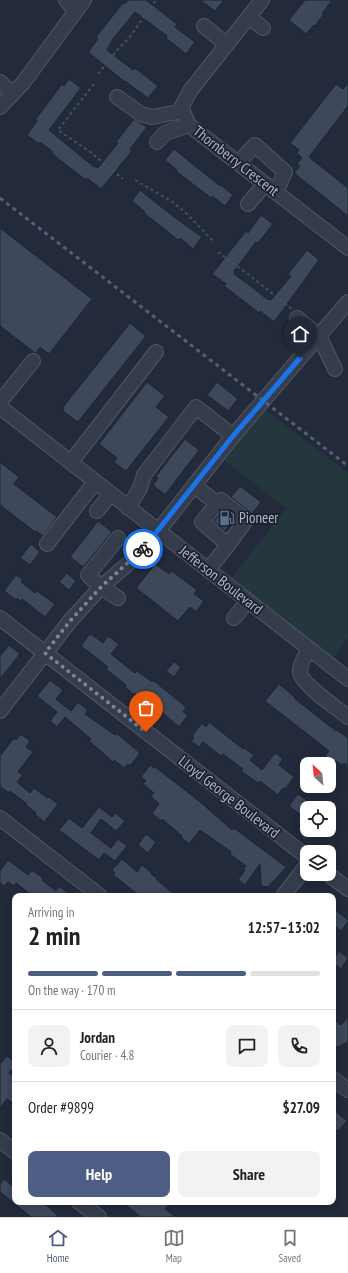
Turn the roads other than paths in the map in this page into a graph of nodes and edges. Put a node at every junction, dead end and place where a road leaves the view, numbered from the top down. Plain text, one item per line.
1 (66, 0) edge
2 (262, 0) edge
3 (80, 6) edge
4 (249, 17) junction
5 (204, 26) dead end
6 (263, 28) dead end
7 (226, 45) junction
8 (0, 82) edge
9 (13, 94) junction
10 (117, 97) dead end
11 (0, 107) edge
12 (183, 111) junction
13 (189, 126) junction
14 (157, 142) dead end
15 (238, 163) junction
16 (270, 188) junction
17 (248, 204) dead end
18 (348, 248) edge
19 (348, 302) edge
20 (296, 315) road end
21 (319, 336) junction
22 (156, 352) dead end
23 (34, 361) dead end
24 (335, 369) dead end
25 (0, 402) edge
26 (0, 407) edge
27 (233, 436) junction
28 (70, 462) junction
29 (95, 482) junction
30 (194, 485) junction
31 (111, 494) junction
32 (217, 504) junction
33 (128, 508) junction
34 (97, 511) dead end
35 (158, 531) junction
36 (118, 538) dead end
37 (47, 544) dead end
38 (228, 545) junction
39 (208, 570) junction
40 (101, 587) junction
41 (118, 598) dead end
42 (248, 601) junction
43 (0, 618) edge
44 (234, 618) dead end
45 (310, 649) junction
46 (45, 653) junction
47 (348, 679) edge
48 (0, 711) edge
49 (348, 717) edge
50 (0, 818) edge
51 (300, 853) edge
52 (300, 874) edge
53 (336, 880) edge
54 (348, 890) edge
55 (96, 893) edge
56 (285, 893) edge
57 (336, 1080) edge
58 (348, 1090) edge
59 (0, 1140) edge
60 (12, 1150) edge
61 (84, 1205) edge
62 (99, 1217) edge

1 - 3 street
2 - 4 street, Thornberry Crescent
3 - 9 street
4 - 6 street
4 - 7 street, Thornberry Crescent
5 - 7 street
7 - 12 street, Thornberry Crescent
8 - 9 street
9 - 11 street
10 - 12 street
12 - 13 street, Thornberry Crescent
13 - 14 street
13 - 15 street, Thornberry Crescent
15 - 16 street, Thornberry Crescent
15 - 16 street
16 - 17 street
16 - 18 street, Thornberry Crescent
19 - 21 street
20 - 21 street
21 - 24 street
21 - 27 street
22 - 28 street
23 - 25 street
26 - 28 street, Jefferson Boulevard
27 - 30 street
27 - 33 street
28 - 29 street, Jefferson Boulevard
29 - 31 street, Jefferson Boulevard
29 - 37 street
30 - 32 street
30 - 35 street
31 - 33 street, Jefferson Boulevard
31 - 34 street
32 - 38 street
32 - 38 street
33 - 35 street, Jefferson Boulevard
35 - 39 street, Jefferson Boulevard
35 - 40 street
36 - 40 street
38 - 39 street
39 - 42 street, Jefferson Boulevard
40 - 41 street
40 - 46 street
42 - 44 street
42 - 45 street, Jefferson Boulevard
43 - 46 street, Lloyd George Boulevard
45 - 47 street, Jefferson Boulevard
45 - 49 street
46 - 48 street
46 - 51 street, Lloyd George Boulevard
50 - 55 street
52 - 56 street
53 - 54 street
57 - 58 street
59 - 60 street
61 - 62 street

